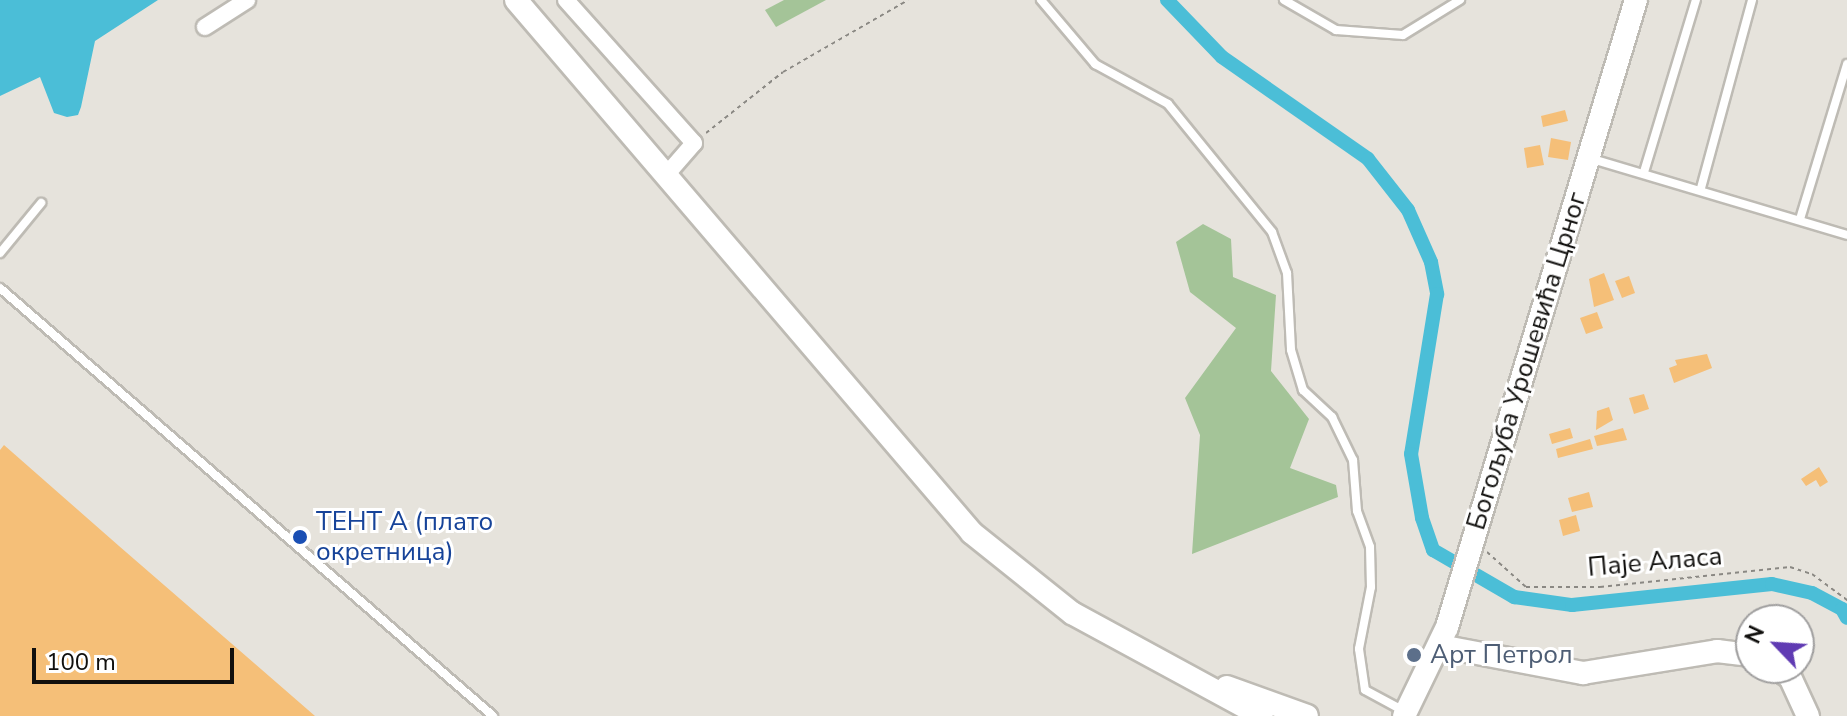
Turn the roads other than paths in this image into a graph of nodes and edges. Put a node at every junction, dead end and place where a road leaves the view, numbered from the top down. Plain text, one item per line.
1 (516, 0) edge
2 (566, 0) edge
3 (1041, 0) edge
4 (1284, 0) edge
5 (1460, 0) edge
6 (1636, 0) edge
7 (1696, 0) edge
8 (1752, 0) edge
9 (245, 1) edge
10 (205, 27) dead end
11 (1847, 64) edge
12 (1588, 158) junction
13 (1644, 172) junction
14 (667, 174) junction
15 (1701, 188) junction
16 (41, 203) dead end
17 (1800, 219) junction
18 (1847, 235) edge
19 (0, 253) edge
20 (0, 288) edge
21 (1440, 646) junction
22 (1735, 653) edge
23 (1195, 679) junction
24 (1793, 684) edge
25 (1405, 714) edge
26 (493, 716) edge
27 (1262, 716) edge
28 (1307, 716) edge
29 (1808, 716) edge

1 - 14 main road
2 - 14 street
3 - 25 lane
4 - 5 lane
6 - 12 main road, Богољуба Урошевића Црног
7 - 13 lane
8 - 15 lane
9 - 10 street
11 - 17 lane
12 - 13 lane
12 - 21 main road, Богољуба Урошевића Црног
13 - 15 lane
14 - 23 main road
15 - 17 lane
16 - 19 lane
17 - 18 lane
20 - 26 lane
21 - 22 main road
21 - 25 main road, Богољуба Урошевића Црног
23 - 27 main road
23 - 28 main road
24 - 29 main road

